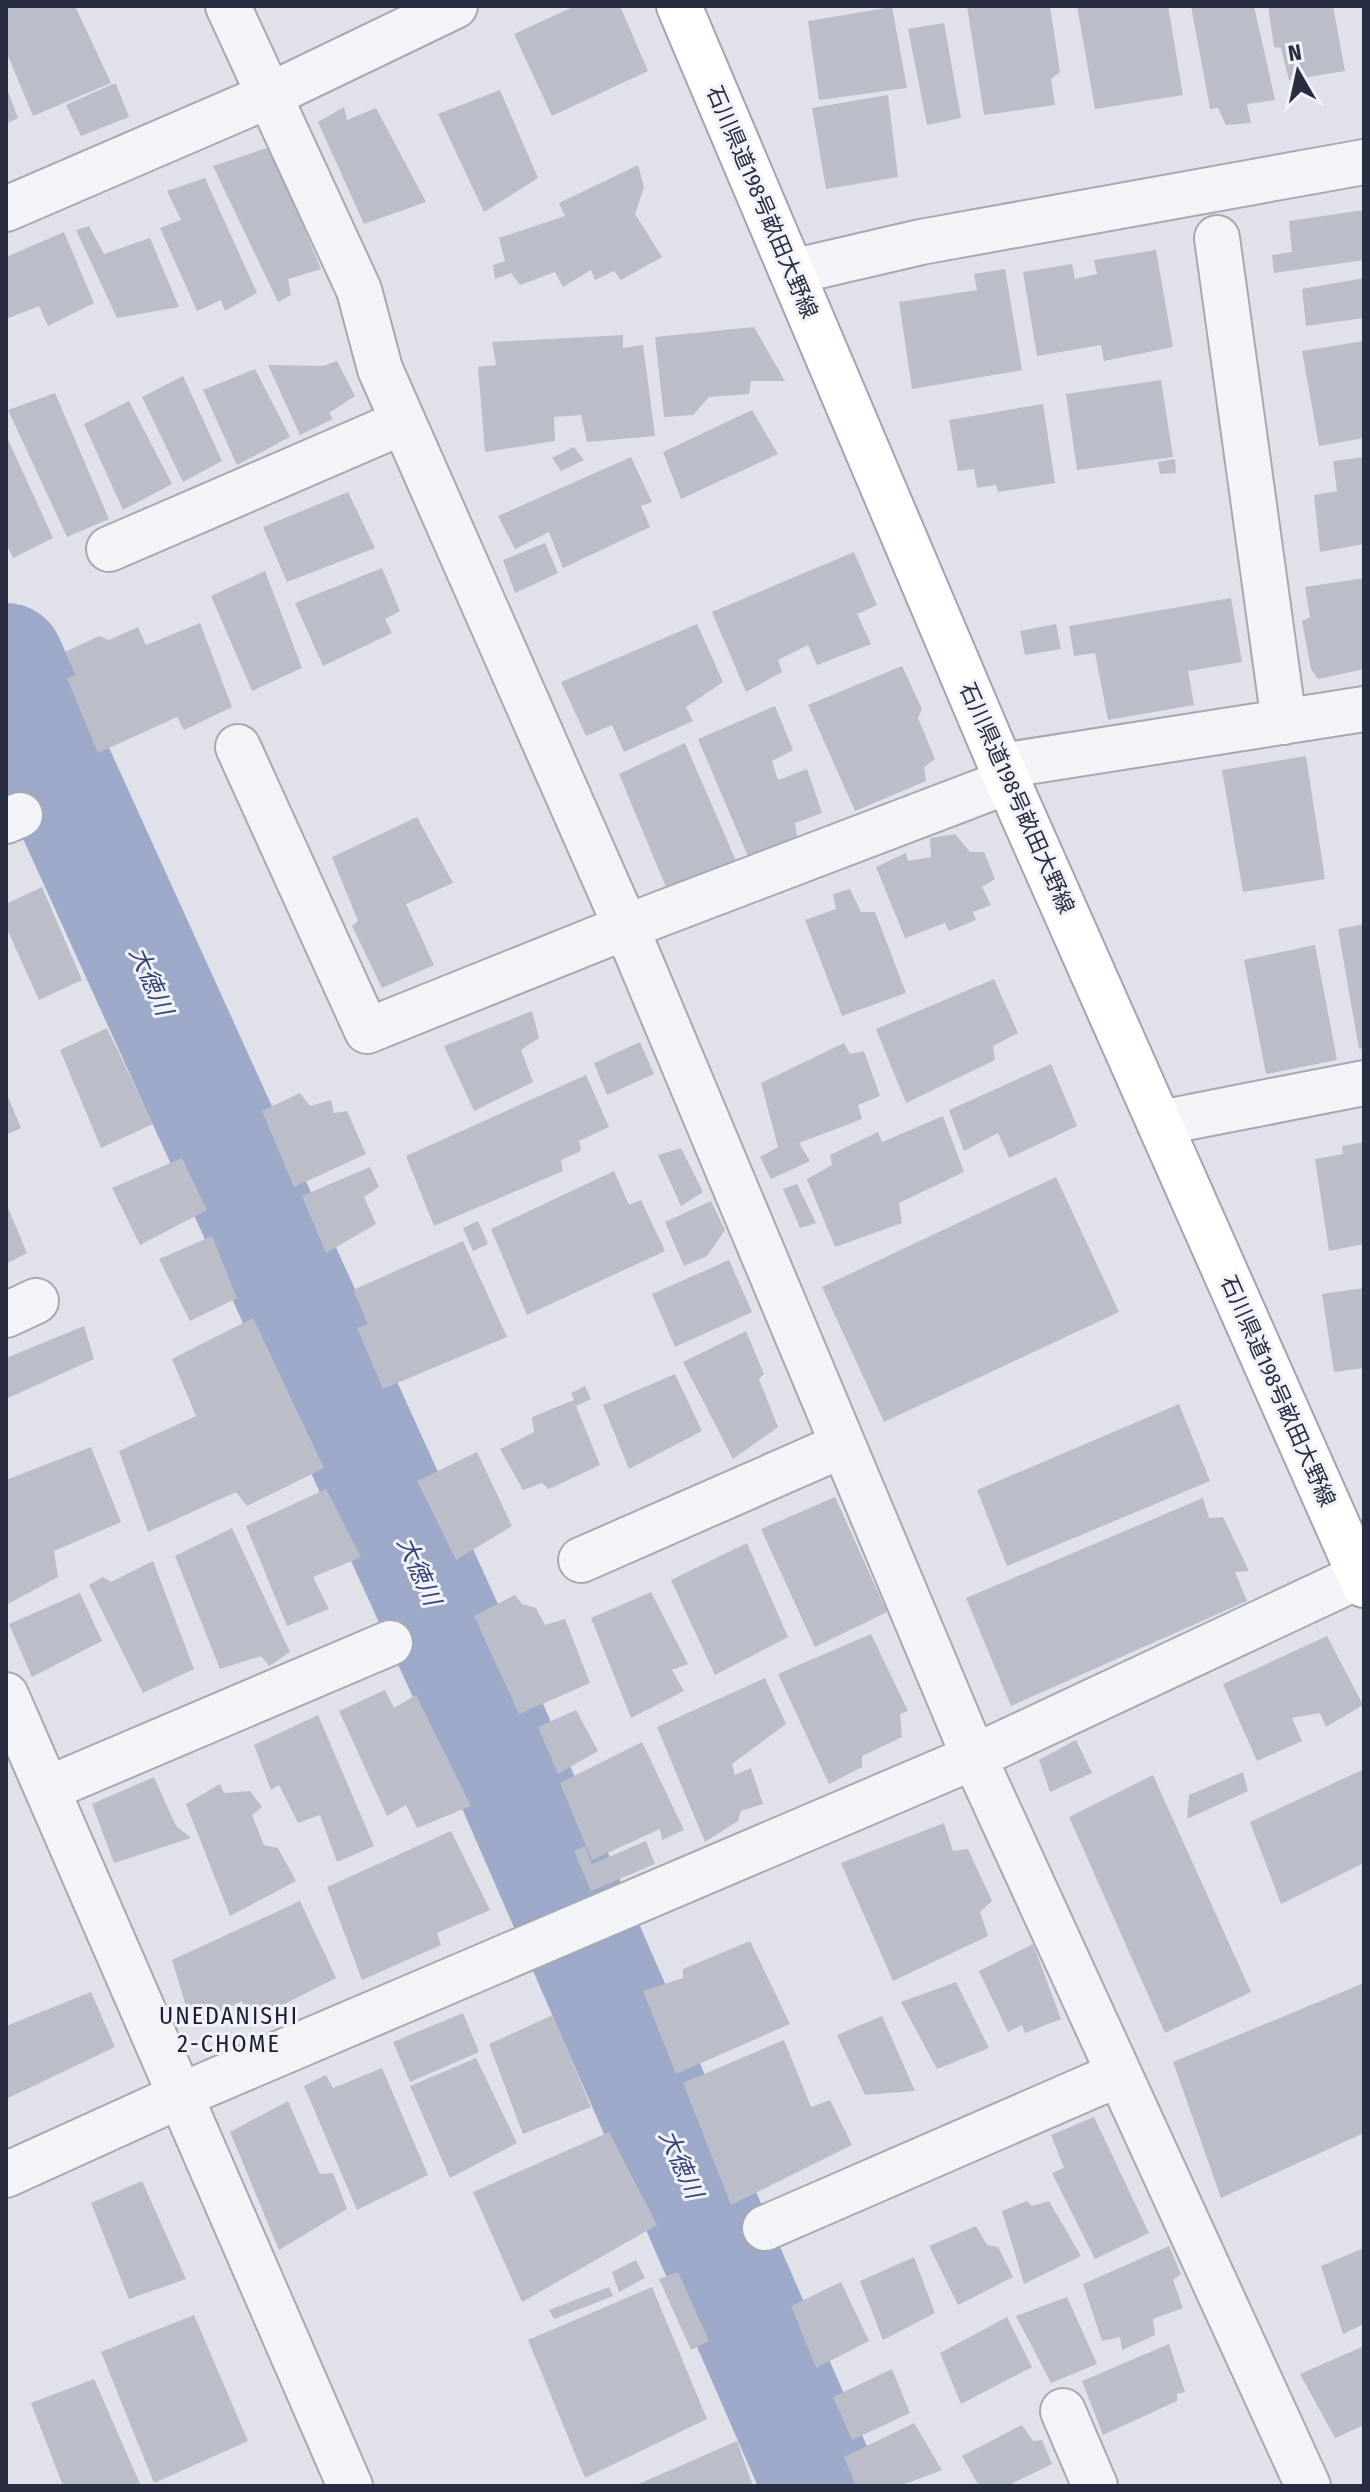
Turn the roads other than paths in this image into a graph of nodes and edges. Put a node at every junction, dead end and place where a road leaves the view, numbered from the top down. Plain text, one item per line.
1 (228, 6) edge
2 (455, 6) edge
3 (679, 6) edge
4 (268, 96) junction
5 (1364, 162) edge
6 (6, 209) edge
7 (1217, 238) dead end
8 (792, 272) junction
9 (403, 422) junction
10 (109, 549) dead end
11 (1364, 709) edge
12 (1284, 722) junction
13 (238, 747) dead end
14 (1005, 774) junction
15 (626, 927) junction
16 (1364, 1083) edge
17 (1160, 1123) junction
18 (843, 1445) junction
19 (581, 1560) dead end
20 (1363, 1578) edge
21 (390, 1643) dead end
22 (6, 1695) edge
23 (974, 1757) junction
24 (47, 1789) junction
25 (1119, 2074) junction
26 (182, 2095) junction
27 (6, 2175) edge
28 (765, 2228) dead end
29 (1063, 2411) dead end
30 (350, 2486) edge
31 (1095, 2486) edge
32 (1308, 2486) edge

1 - 4 street
2 - 4 street
3 - 8 main road, 石川県道198号畝田大野線
4 - 6 street
4 - 9 street
5 - 8 street
7 - 12 street
8 - 14 main road, 石川県道198号畝田大野線
9 - 10 street
9 - 15 street
11 - 12 street
12 - 14 street
13 - 15 street
14 - 15 street
14 - 17 main road, 石川県道198号畝田大野線
15 - 18 street
16 - 17 street
17 - 20 main road, 石川県道198号畝田大野線
18 - 19 street
18 - 23 street
20 - 23 street
21 - 24 street
22 - 24 street
23 - 25 street
23 - 26 street
24 - 26 street
25 - 28 street
25 - 32 street
26 - 27 street
26 - 30 street
29 - 31 street

